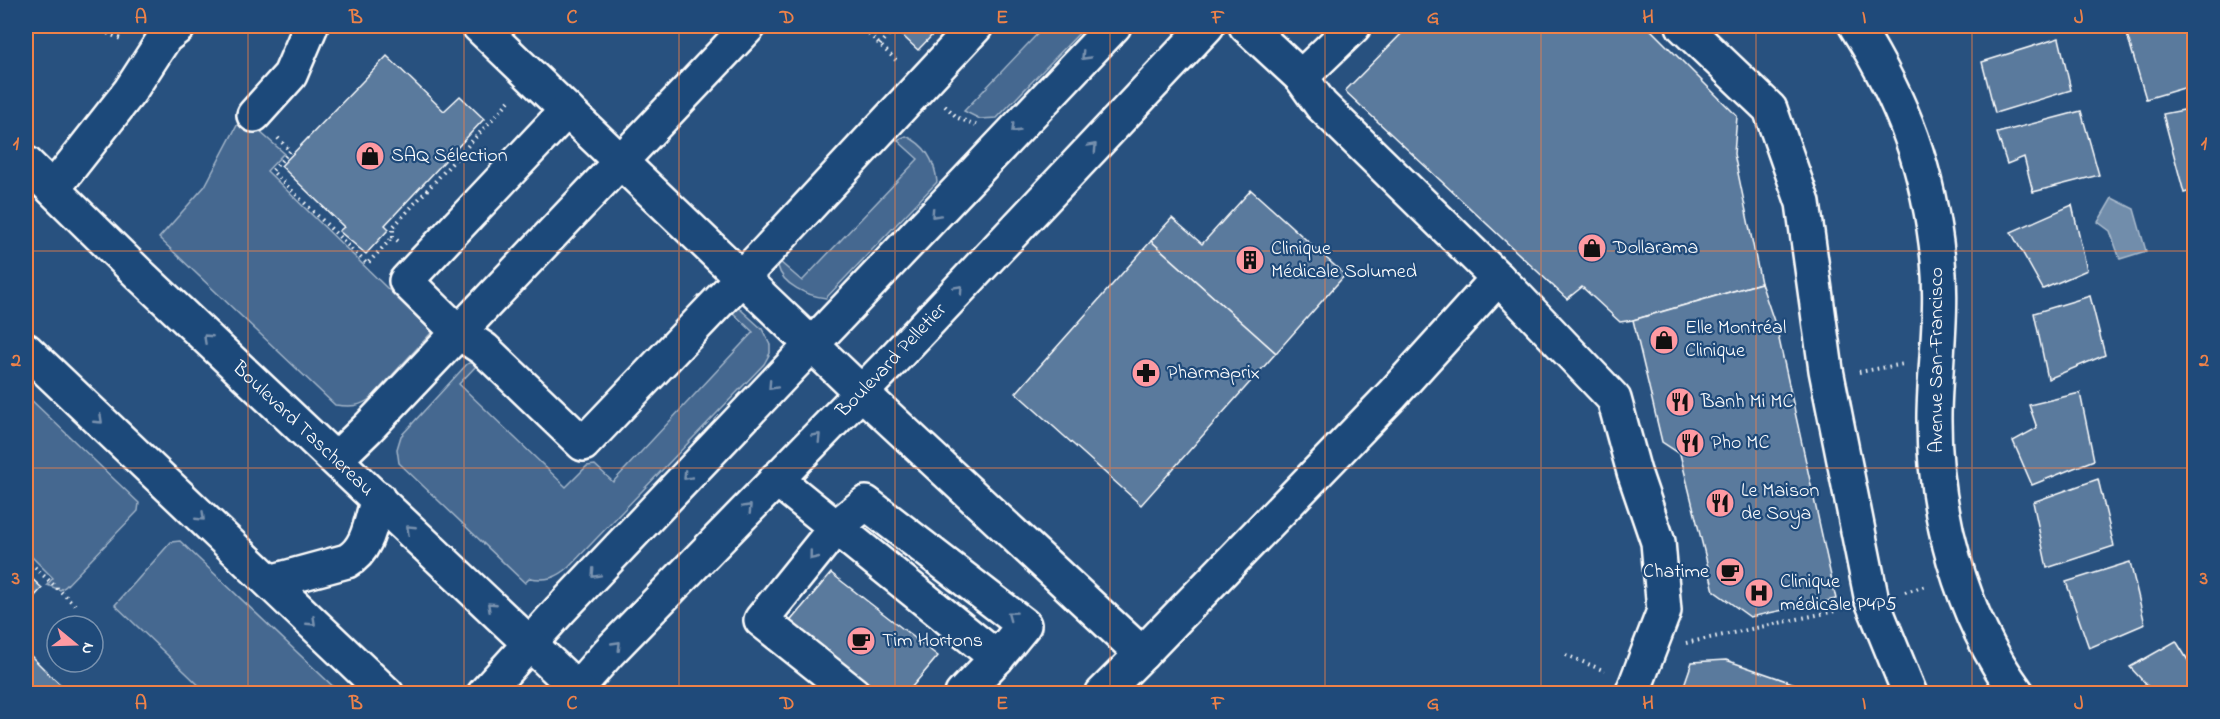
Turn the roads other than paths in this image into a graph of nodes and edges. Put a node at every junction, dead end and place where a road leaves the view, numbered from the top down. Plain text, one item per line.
1 (179, 26) edge
2 (311, 26) edge
3 (479, 26) edge
4 (749, 26) edge
5 (976, 26) edge
6 (1114, 26) edge
7 (1207, 26) edge
8 (1246, 26) edge
9 (1354, 26) edge
10 (1683, 26) edge
11 (1856, 26) edge
12 (1301, 77) junction
13 (567, 110) junction
14 (265, 125) road end
15 (620, 162) junction
16 (26, 163) edge
17 (53, 189) junction
18 (741, 277) junction
19 (1498, 278) junction
20 (458, 332) junction
21 (812, 344) junction
22 (26, 351) edge
23 (861, 392) junction
24 (336, 459) junction
25 (776, 479) junction
26 (378, 498) junction
27 (836, 527) junction
28 (270, 582) junction
29 (530, 642) junction
30 (1143, 654) junction
31 (997, 658) junction
32 (577, 692) edge
33 (387, 693) edge
34 (484, 693) edge
35 (854, 693) edge
36 (962, 693) edge
37 (1102, 693) edge
38 (1632, 693) edge
39 (1910, 693) edge
40 (2018, 693) edge

1 - 17 street
2 - 14 street
3 - 13 street
4 - 15 street
5 - 18 street
6 -> 21 street
23 -> 7 street, Boulevard Pelletier
8 - 12 street
9 - 12 street
10 - 39 street
11 - 40 street, Avenue San-Francisco
12 - 19 street
13 - 15 street
13 - 20 street
15 - 18 street
15 - 20 street
16 - 17 street, Boulevard Taschereau
24 -> 17 street, Boulevard Taschereau
18 - 20 street
18 - 21 street
19 - 30 street
19 - 38 street
20 - 24 street
21 - 23 street
21 -> 29 street
22 -> 28 street
25 -> 23 street, Boulevard Pelletier
23 - 30 street
24 - 26 street, Boulevard Taschereau
25 - 27 street
32 -> 25 street, Boulevard Pelletier
26 - 28 street
29 -> 26 street, Boulevard Taschereau
27 - 31 street
31 -> 27 street
27 -> 35 street
28 -> 33 street
29 - 32 street, Boulevard Taschereau
29 - 34 street
30 - 37 street
31 - 36 street

